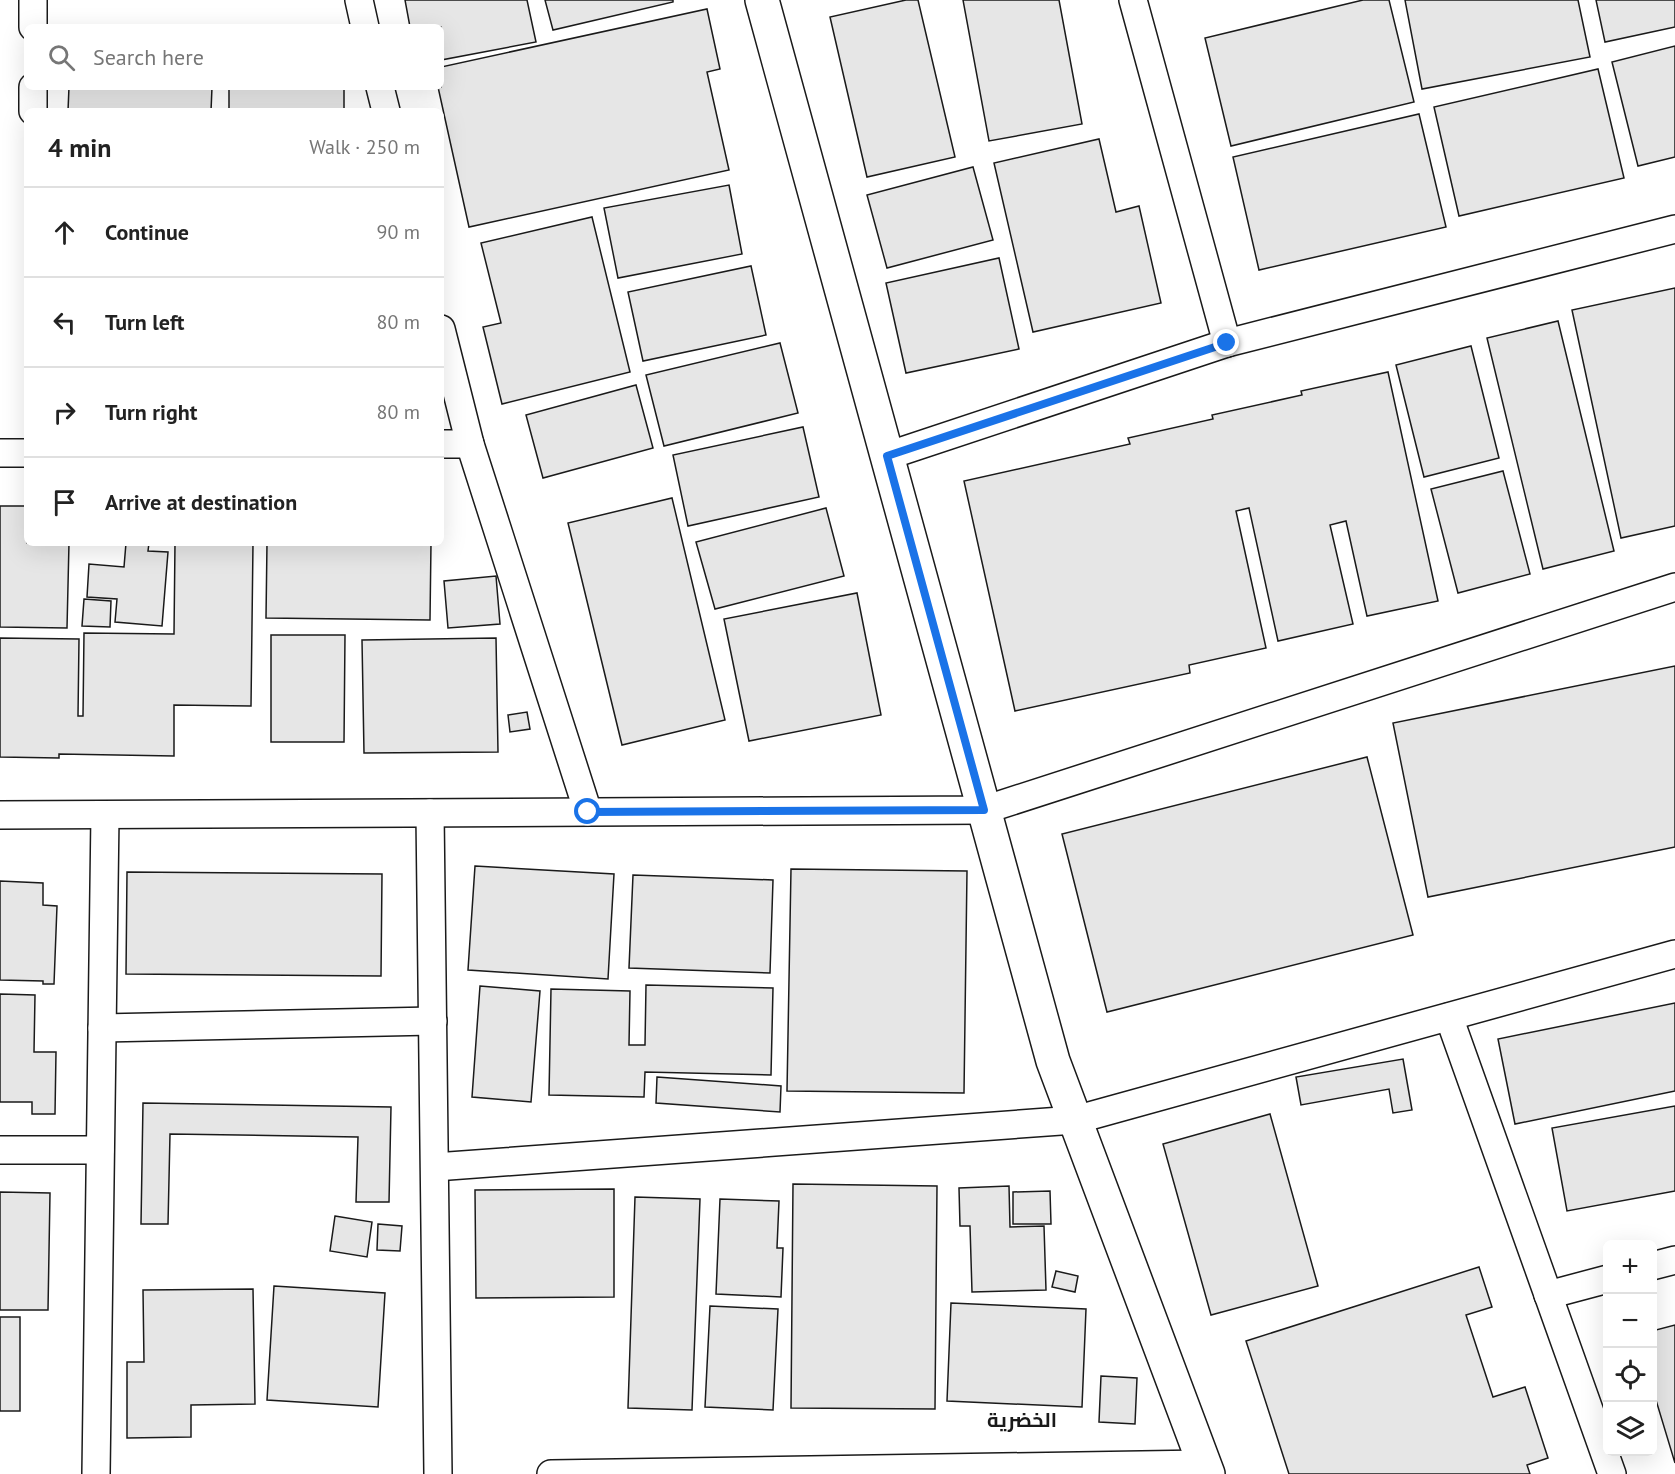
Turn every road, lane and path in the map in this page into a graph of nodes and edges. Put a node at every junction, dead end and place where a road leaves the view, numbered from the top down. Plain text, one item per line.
1 (33, 0) edge
2 (358, 0) edge
3 (762, 0) edge
4 (1133, 0) edge
5 (33, 24) edge
6 (364, 24) edge
7 (33, 90) edge
8 (381, 90) edge
9 (33, 108) edge
10 (385, 108) edge
11 (1675, 229) edge
12 (444, 341) edge
13 (1227, 343) junction
14 (444, 444) edge
15 (470, 444) junction
16 (0, 453) edge
17 (24, 453) edge
18 (887, 456) junction
19 (1675, 586) edge
20 (984, 810) junction
21 (588, 812) junction
22 (430, 813) junction
23 (0, 815) edge
24 (105, 815) junction
25 (1675, 954) edge
26 (1449, 1017) junction
27 (433, 1021) junction
28 (102, 1028) junction
29 (1075, 1120) junction
30 (0, 1150) edge
31 (100, 1150) junction
32 (435, 1167) junction
33 (1675, 1260) edge
34 (1657, 1265) edge
35 (1603, 1280) edge
36 (1548, 1295) junction
37 (1206, 1469) edge
38 (96, 1474) edge
39 (438, 1474) edge
40 (550, 1474) edge
41 (1612, 1474) edge

1 - 5 street
2 - 6 street
3 - 18 street
4 - 13 street
7 - 9 street
8 - 10 street
11 - 13 street
12 - 15 street
13 - 18 street
14 - 15 street
15 - 21 street
16 - 17 street
18 - 20 street
19 - 20 street
20 - 21 street
20 - 29 street
21 - 22 street
22 - 24 street
22 - 27 street
23 - 24 street
24 - 28 street
25 - 26 street
26 - 29 street
26 - 36 street
27 - 28 street
27 - 32 street
28 - 31 street
29 - 32 street
29 - 37 street
30 - 31 street
31 - 38 street
32 - 39 street
33 - 34 street
35 - 36 street
36 - 41 street
37 - 40 street

